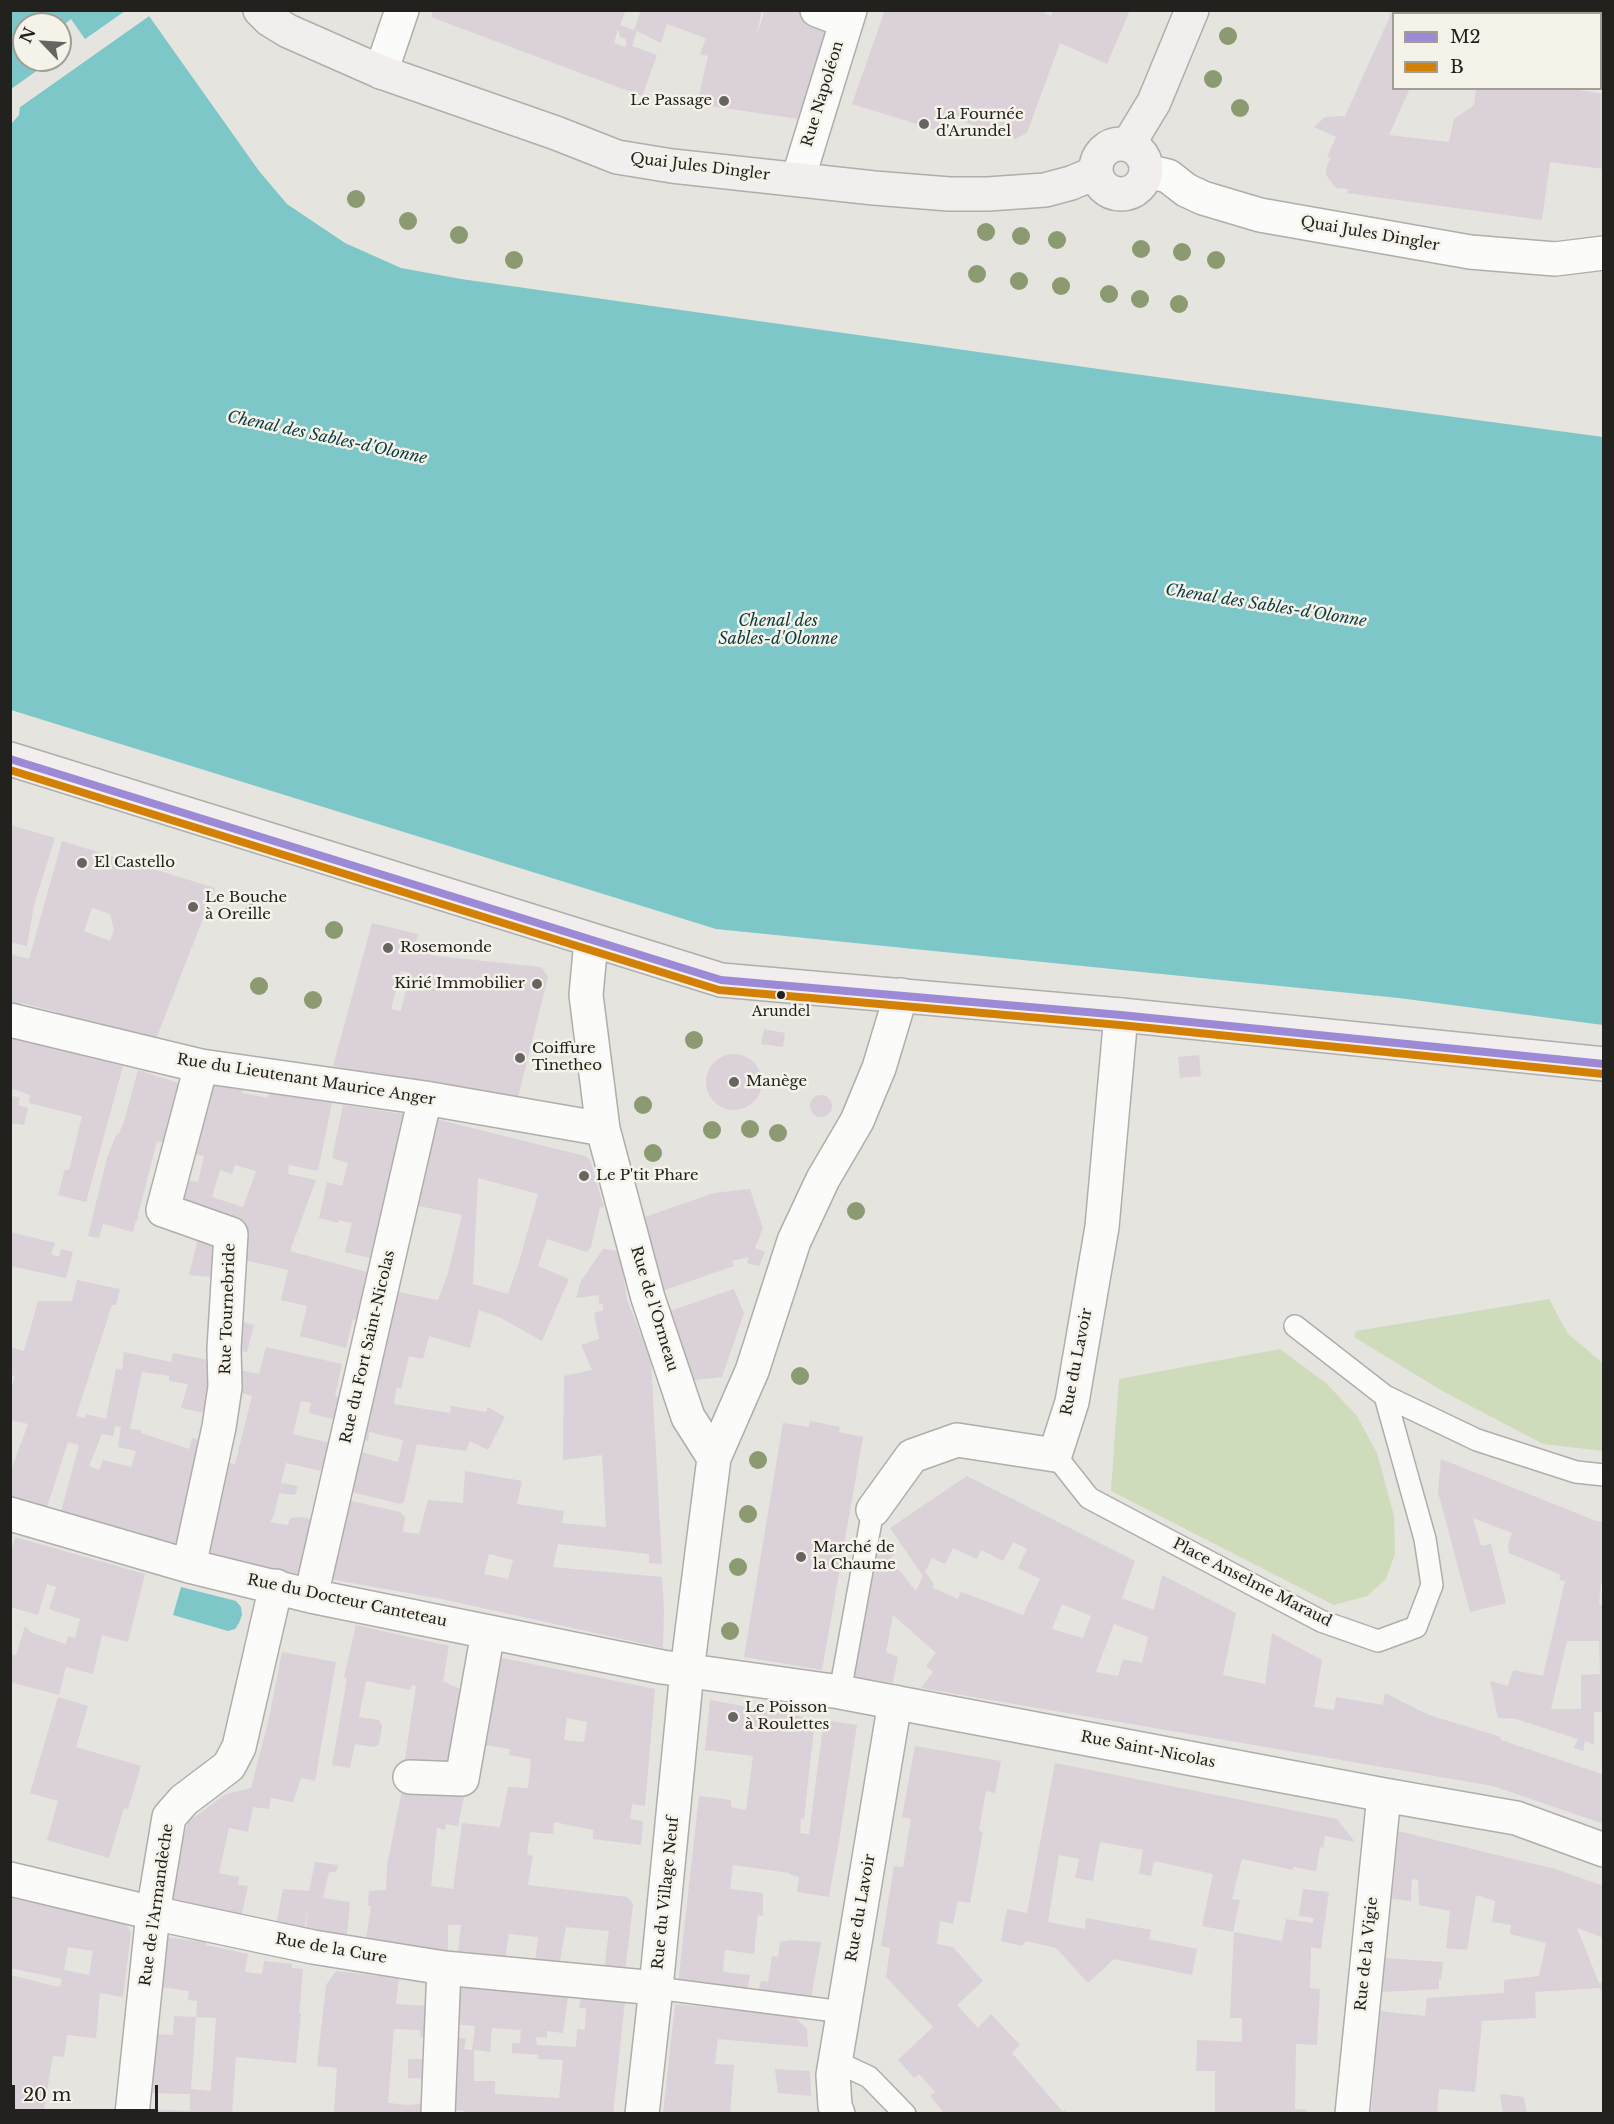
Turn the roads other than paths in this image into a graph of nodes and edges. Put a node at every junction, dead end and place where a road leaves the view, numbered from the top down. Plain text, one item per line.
1 (260, 10) edge
2 (402, 10) edge
3 (1192, 10) edge
4 (837, 14) edge
5 (381, 72) junction
6 (1137, 158) junction
7 (1095, 173) junction
8 (798, 179) junction
9 (1604, 253) edge
10 (10, 759) edge
11 (591, 941) junction
12 (901, 995) junction
13 (1121, 1015) junction
14 (10, 1020) edge
15 (1604, 1064) edge
16 (201, 1066) junction
17 (425, 1098) junction
18 (603, 1129) junction
19 (1295, 1326) dead end
20 (1385, 1396) junction
21 (1055, 1455) junction
22 (714, 1458) junction
23 (1604, 1475) edge
24 (873, 1510) joint
25 (10, 1514) edge
26 (189, 1566) junction
27 (276, 1586) junction
28 (311, 1596) junction
29 (488, 1632) junction
30 (687, 1671) junction
31 (840, 1692) junction
32 (896, 1702) junction
33 (410, 1777) dead end
34 (1384, 1795) junction
35 (1604, 1850) edge
36 (10, 1879) edge
37 (153, 1913) junction
38 (444, 1968) junction
39 (656, 1988) junction
40 (843, 2012) junction
41 (835, 2061) junction
42 (132, 2114) edge
43 (438, 2114) edge
44 (642, 2114) edge
45 (838, 2114) edge
46 (905, 2114) edge
47 (1352, 2114) edge

1 - 5 street, Quai Jules Dingler
2 - 5 street
3 - 6 street
4 - 8 street, Rue Napoléon
5 - 8 street, Quai Jules Dingler
6 - 7 street
6 - 7 street
6 - 9 street, Quai Jules Dingler
7 - 8 street, Quai Jules Dingler
10 - 11 street
11 - 12 street
11 - 18 street, Rue de l'Ormeau
12 - 13 street
12 - 22 street
13 - 15 street
13 - 21 street, Rue du Lavoir
14 - 16 street, Rue du Lieutenant Maurice Anger
16 - 17 street, Rue du Lieutenant Maurice Anger
16 - 26 street, Rue Tournebride
17 - 18 street, Rue du Lieutenant Maurice Anger
17 - 28 street, Rue du Fort Saint-Nicolas
18 - 22 street, Rue de l'Ormeau
19 - 20 lane
20 - 21 lane, Place Anselme Maraud
20 - 23 lane
21 - 24 street
22 - 30 street
24 - 31 lane
25 - 26 street, Rue du Docteur Canteteau
26 - 27 street, Rue du Docteur Canteteau
27 - 28 street, Rue du Docteur Canteteau
27 - 37 street, Rue de l'Armandèche
28 - 29 street, Rue du Docteur Canteteau
29 - 30 street, Rue du Docteur Canteteau
29 - 33 street
30 - 31 street, Rue Saint-Nicolas
30 - 39 street, Rue du Village Neuf
31 - 32 street, Rue Saint-Nicolas
32 - 34 street, Rue Saint-Nicolas
32 - 40 street, Rue du Lavoir
34 - 35 street, Rue Saint-Nicolas
34 - 47 street, Rue de la Vigie
36 - 37 street, Rue de la Cure
37 - 38 street, Rue de la Cure
37 - 42 street, Rue de l'Armandèche
38 - 39 street, Rue de la Cure
38 - 43 street
39 - 40 lane
39 - 44 street, Rue du Village Neuf
40 - 41 street, Rue du Lavoir
41 - 45 street, Rue du Lavoir
41 - 46 lane

